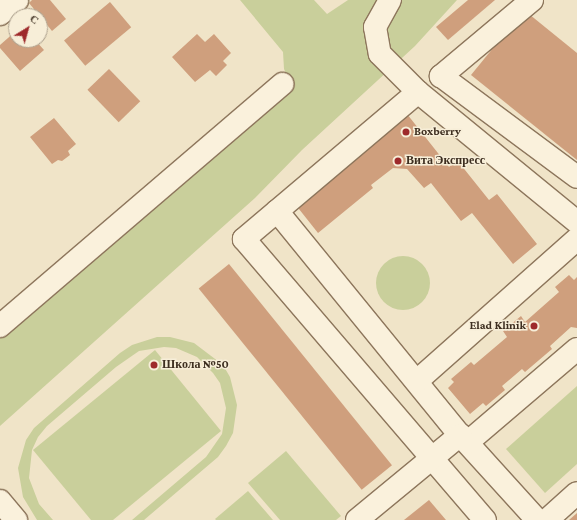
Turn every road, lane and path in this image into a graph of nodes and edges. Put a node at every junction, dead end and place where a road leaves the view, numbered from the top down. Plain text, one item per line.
1 (17, 0) edge
2 (390, 0) edge
3 (532, 0) edge
4 (0, 14) edge
5 (282, 84) dead end
6 (418, 92) junction
7 (577, 177) edge
8 (278, 211) junction
9 (577, 222) edge
10 (577, 239) edge
11 (0, 326) edge
12 (577, 349) edge
13 (416, 381) junction
14 (464, 438) junction
15 (433, 457) junction
16 (577, 493) edge
17 (0, 501) edge
18 (16, 520) edge
19 (357, 520) edge
20 (485, 520) edge
21 (537, 520) edge
22 (547, 520) edge

1 - 4 street
2 - 6 street
3 - 7 street
5 - 11 street
6 - 8 street
6 - 9 street
8 - 13 street
8 - 15 street
10 - 13 street
12 - 14 street
13 - 14 street
14 - 15 street
14 - 21 street
15 - 19 street
15 - 20 street
16 - 22 street
17 - 18 street

